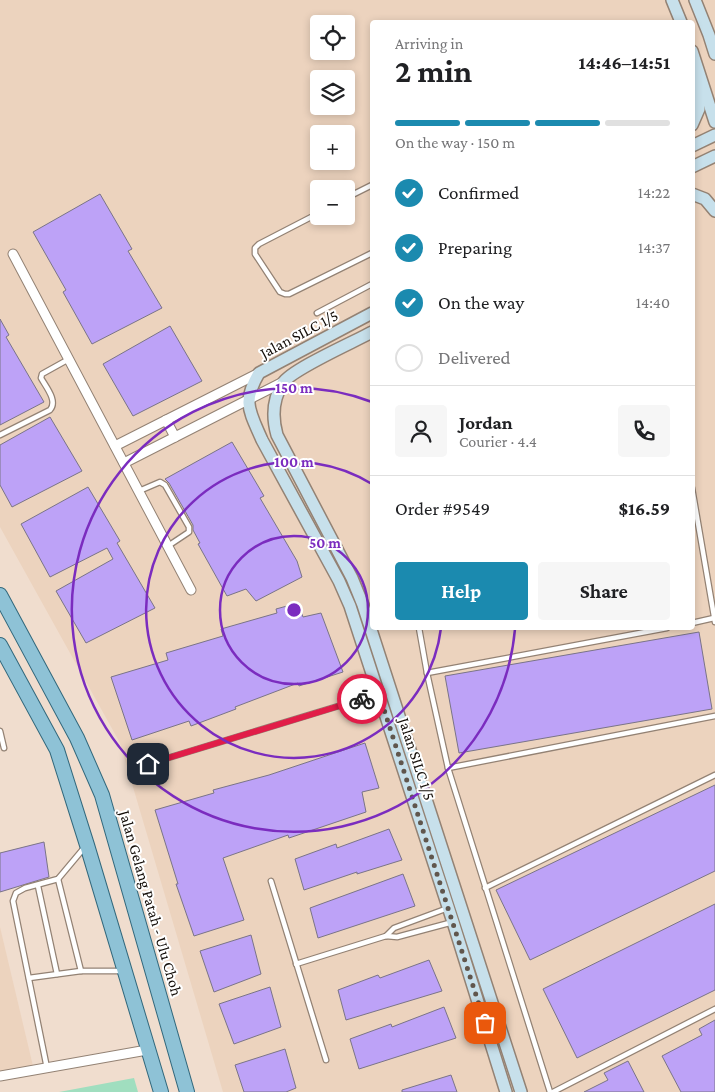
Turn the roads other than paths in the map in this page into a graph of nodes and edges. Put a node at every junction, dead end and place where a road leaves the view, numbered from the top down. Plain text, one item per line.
1 (672, 0) edge
2 (694, 0) edge
3 (680, 20) edge
4 (705, 25) junction
5 (715, 34) edge
6 (715, 54) edge
7 (695, 60) edge
8 (695, 81) edge
9 (695, 118) edge
10 (715, 122) edge
11 (715, 135) edge
12 (695, 145) edge
13 (715, 156) edge
14 (695, 166) edge
15 (370, 186) edge
16 (355, 194) edge
17 (695, 195) edge
18 (715, 211) edge
19 (310, 217) edge
20 (13, 254) dead end
21 (370, 254) edge
22 (370, 285) edge
23 (317, 313) dead end
24 (370, 314) edge
25 (370, 333) edge
26 (68, 359) junction
27 (260, 373) junction
28 (284, 382) junction
29 (248, 401) junction
30 (166, 420) junction
31 (0, 435) edge
32 (175, 437) junction
33 (115, 446) junction
34 (124, 463) junction
35 (139, 491) junction
36 (695, 501) edge
37 (168, 546) junction
38 (191, 590) dead end
39 (0, 595) edge
40 (715, 620) edge
41 (695, 623) edge
42 (370, 627) edge
43 (371, 630) edge
44 (419, 630) edge
45 (656, 630) edge
46 (0, 645) edge
47 (427, 673) junction
48 (379, 694) junction
49 (715, 716) edge
50 (0, 731) edge
51 (4, 748) dead end
52 (148, 764) dead end
53 (448, 768) junction
54 (715, 775) edge
55 (88, 844) junction
56 (58, 879) junction
57 (271, 881) dead end
58 (38, 886) junction
59 (485, 888) junction
60 (448, 908) junction
61 (453, 922) junction
62 (386, 936) junction
63 (296, 964) junction
64 (125, 971) junction
65 (81, 972) junction
66 (57, 974) junction
67 (30, 978) junction
68 (715, 1009) edge
69 (147, 1050) junction
70 (326, 1060) dead end
71 (47, 1068) junction
72 (0, 1076) edge
73 (161, 1092) edge
74 (187, 1092) edge
75 (506, 1092) edge
76 (521, 1092) edge
77 (551, 1092) edge

1 - 3 street
2 - 4 street
4 - 5 street
4 - 6 street
7 - 10 street
8 - 9 street
11 - 12 street
13 - 14 street
15 - 16 lane
17 - 18 street
19 - 21 lane
20 - 26 street
22 - 23 lane
24 - 27 street, Jalan SILC 1/5
25 - 28 street, Jalan SILC 1/5
26 - 31 lane
26 - 33 street
27 - 29 street, Jalan SILC 1/5
27 - 30 street
28 - 29 street
28 - 42 street, Jalan SILC 1/5
29 - 32 street
29 - 48 street, Jalan SILC 1/5
30 - 32 street
30 - 33 street
32 - 34 street
33 - 34 street
34 - 35 street
35 - 37 street
35 - 37 lane
36 - 40 lane
37 - 38 street
39 - 74 main road, Jalan Gelang Patah - Ulu Choh
40 - 41 lane
43 - 76 street, Jalan SILC 1/5
44 - 47 lane
45 - 47 lane
46 - 55 main road
47 - 53 lane
48 - 52 lane
48 - 60 street, Jalan SILC 1/5
49 - 53 lane
50 - 51 lane
53 - 59 lane
54 - 59 lane
55 - 56 lane
55 - 64 main road
56 - 58 lane
56 - 65 lane
57 - 63 lane
58 - 66 lane
58 - 67 lane
59 - 77 lane
60 - 61 street, Jalan SILC 1/5
60 - 62 lane
61 - 62 lane
61 - 75 street, Jalan SILC 1/5
62 - 63 lane
63 - 70 lane
64 - 65 lane
64 - 69 main road
65 - 66 lane
66 - 67 lane
67 - 71 lane
68 - 77 lane
69 - 71 street
69 - 73 main road
71 - 72 street

